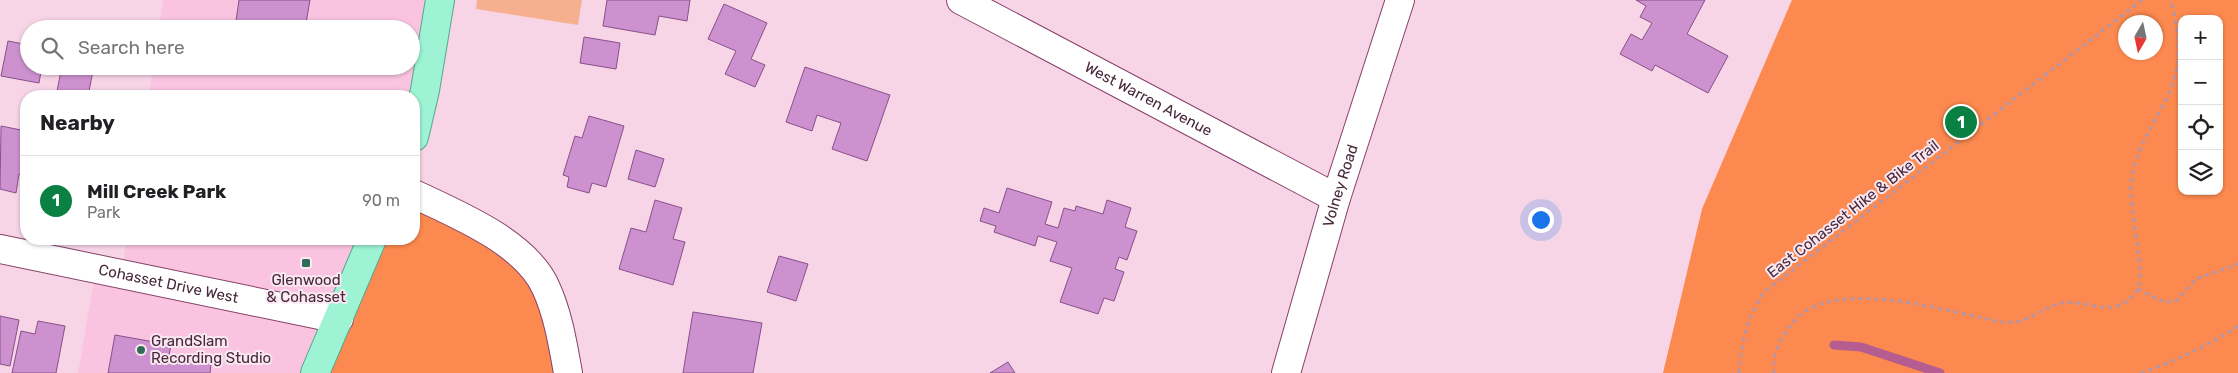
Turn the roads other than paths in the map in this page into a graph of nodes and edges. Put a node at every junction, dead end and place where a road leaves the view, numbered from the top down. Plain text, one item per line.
1 (440, 0) edge
2 (962, 0) edge
3 (1400, 0) edge
4 (420, 111) edge
5 (420, 197) edge
6 (1336, 198) junction
7 (369, 245) edge
8 (0, 249) edge
9 (338, 319) junction
10 (315, 373) edge
11 (568, 373) edge
12 (1286, 373) edge

1 - 4 main road
2 - 6 street, West Warren Avenue
3 - 6 street, Volney Road
5 - 11 street
6 - 12 street, Volney Road
7 - 9 main road
8 - 9 street, Cohasset Drive West
9 - 10 main road

